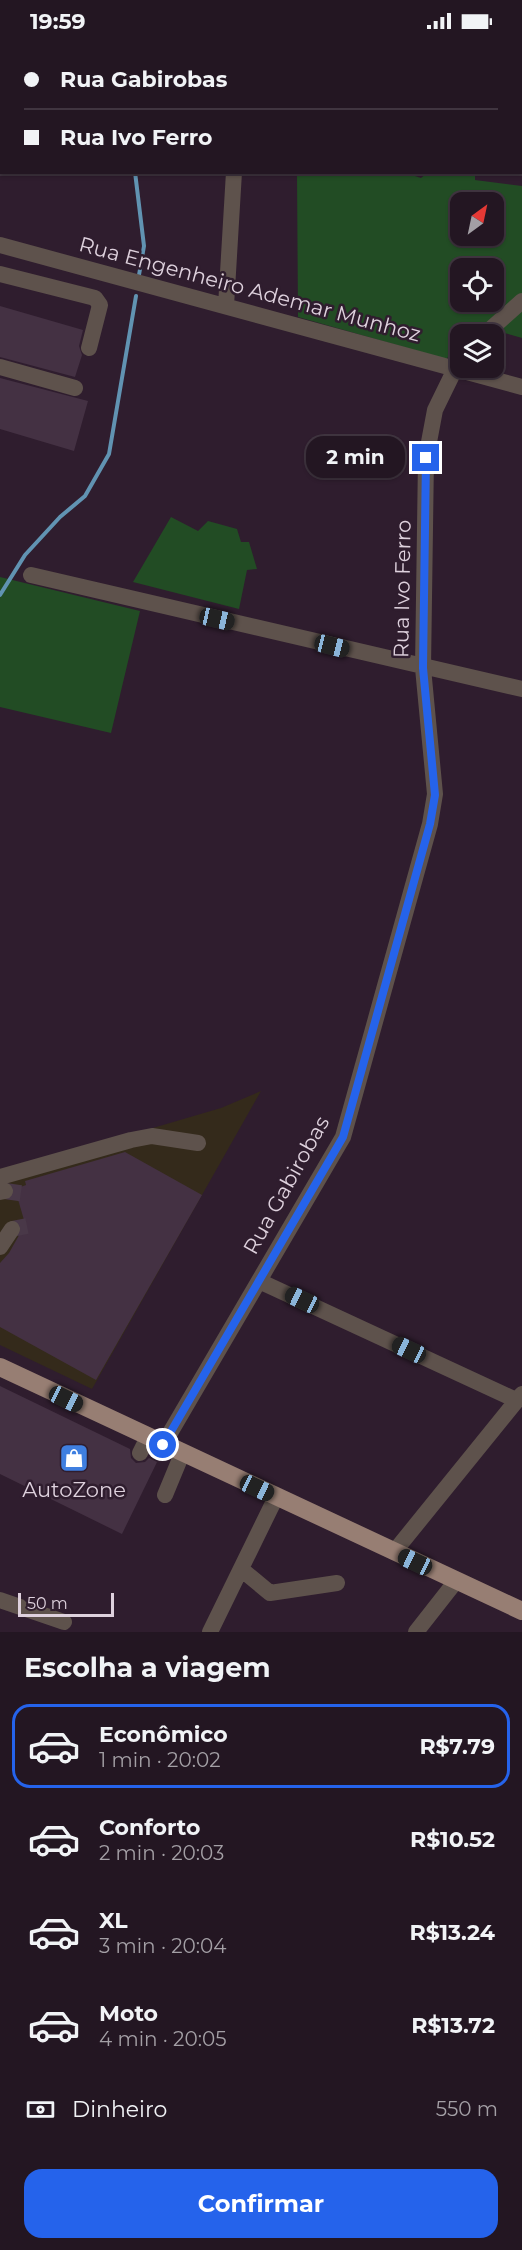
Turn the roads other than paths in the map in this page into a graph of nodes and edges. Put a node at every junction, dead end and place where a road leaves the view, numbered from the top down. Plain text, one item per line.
1 (234, 174) edge
2 (0, 245) edge
3 (0, 274) edge
4 (522, 301) edge
5 (225, 306) junction
6 (496, 324) edge
7 (89, 348) dead end
8 (450, 363) edge
9 (0, 367) edge
10 (451, 378) edge
11 (496, 378) edge
12 (522, 387) edge
13 (75, 388) dead end
14 (31, 575) dead end
15 (423, 668) junction
16 (522, 689) edge
17 (430, 824) joint
18 (198, 1143) dead end
19 (2, 1187) edge
20 (12, 1229) dead end
21 (0, 1247) edge
22 (259, 1281) junction
23 (0, 1367) edge
24 (519, 1397) edge
25 (151, 1445) junction
26 (182, 1454) junction
27 (165, 1496) dead end
28 (276, 1497) junction
29 (394, 1552) junction
30 (241, 1569) junction
31 (456, 1581) junction
32 (337, 1583) dead end
33 (0, 1600) edge
34 (522, 1611) edge
35 (64, 1622) dead end
36 (210, 1632) edge
37 (417, 1632) edge

1 - 5 street
2 - 5 street, Rua Engenheiro Ademar Munhoz
3 - 7 street
4 - 6 street
5 - 8 street, Rua Engenheiro Ademar Munhoz
9 - 13 street
10 - 15 street, Rua Ivo Ferro
11 - 12 street, Rua Engenheiro Ademar Munhoz
14 - 15 street
15 - 16 street
15 - 17 street, Rua Ivo Ferro
17 - 22 street, Rua Gabirobas
18 - 19 street
20 - 21 street
22 - 24 street
22 - 25 street, Rua Gabirobas
23 - 25 main road
24 - 29 street
25 - 26 main road
26 - 27 street
26 - 28 main road
28 - 29 main road
28 - 30 street
29 - 31 main road
30 - 32 street
30 - 36 street
31 - 34 main road
31 - 37 street
33 - 35 street

